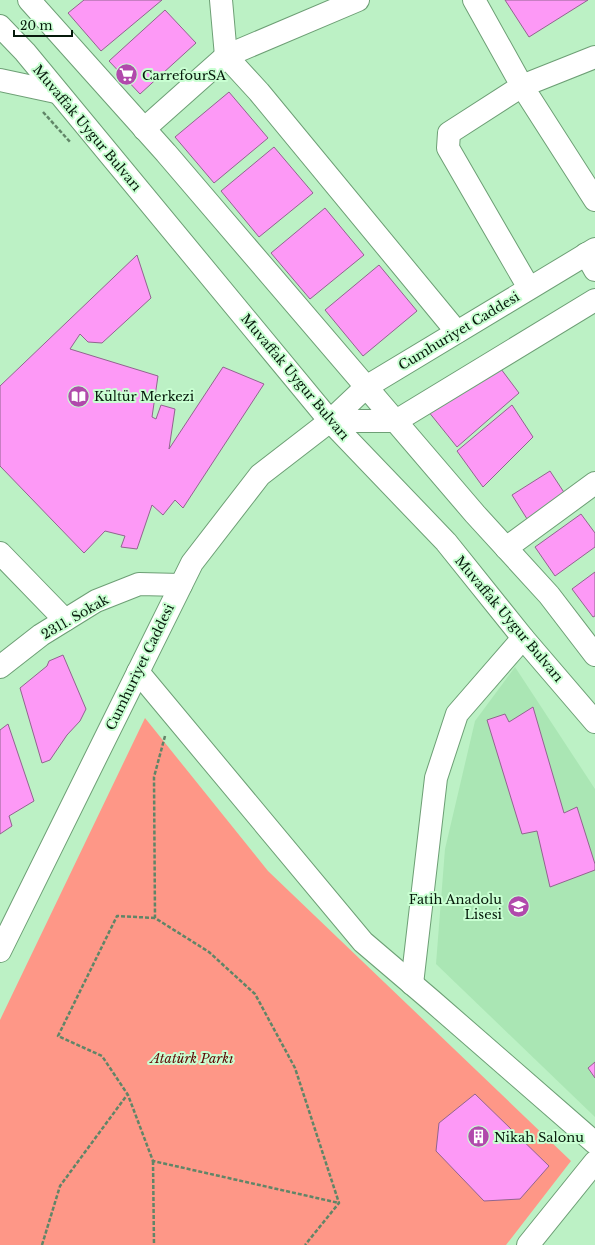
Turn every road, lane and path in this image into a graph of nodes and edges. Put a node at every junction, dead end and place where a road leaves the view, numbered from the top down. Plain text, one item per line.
1 (29, 0) edge
2 (220, 0) edge
3 (358, 0) edge
4 (474, 0) edge
5 (0, 26) edge
6 (226, 56) junction
7 (595, 57) edge
8 (0, 80) edge
9 (522, 86) junction
10 (56, 92) junction
11 (144, 129) junction
12 (595, 200) edge
13 (592, 258) edge
14 (529, 288) junction
15 (595, 300) edge
16 (457, 332) junction
17 (366, 387) junction
18 (330, 421) junction
19 (396, 421) junction
20 (595, 483) edge
21 (506, 548) junction
22 (0, 553) edge
23 (181, 585) junction
24 (65, 620) junction
25 (523, 638) junction
26 (595, 654) edge
27 (0, 666) edge
28 (138, 672) junction
29 (171, 712) junction
30 (595, 722) edge
31 (155, 918) junction
32 (0, 951) edge
33 (412, 984) junction
34 (128, 1095) junction
35 (595, 1143) edge
36 (153, 1161) junction
37 (595, 1162) edge
38 (339, 1203) junction
39 (42, 1245) edge
40 (154, 1245) edge
41 (306, 1245) edge
42 (528, 1245) edge

1 - 11 street
2 - 6 street
3 - 6 street
4 - 9 street
5 - 10 street, Muvaffak Uygur Bulvarı
6 - 11 street
6 - 16 street
7 - 9 street
8 - 10 street
9 - 12 street
9 - 14 street
10 - 18 street, Muvaffak Uygur Bulvarı
11 - 17 street
13 - 14 street, Cumhuriyet Caddesi
14 - 16 street, Cumhuriyet Caddesi
15 - 19 street
16 - 17 street, Cumhuriyet Caddesi
17 - 18 street, Cumhuriyet Caddesi
17 - 19 street
18 - 19 street
18 - 23 street, Cumhuriyet Caddesi
18 - 25 street, Muvaffak Uygur Bulvarı
19 - 21 street
20 - 21 street
21 - 26 street
22 - 24 street
23 - 24 street, 2311. Sokak
23 - 28 street, Cumhuriyet Caddesi
24 - 27 street, 2311. Sokak
25 - 30 street, Muvaffak Uygur Bulvarı
25 - 33 street
28 - 29 street
28 - 32 street, Cumhuriyet Caddesi
29 - 31 path
29 - 33 street
31 - 34 path
31 - 38 path
33 - 35 street
34 - 36 path
34 - 39 path
36 - 38 path
36 - 40 path
37 - 42 street
38 - 41 path

